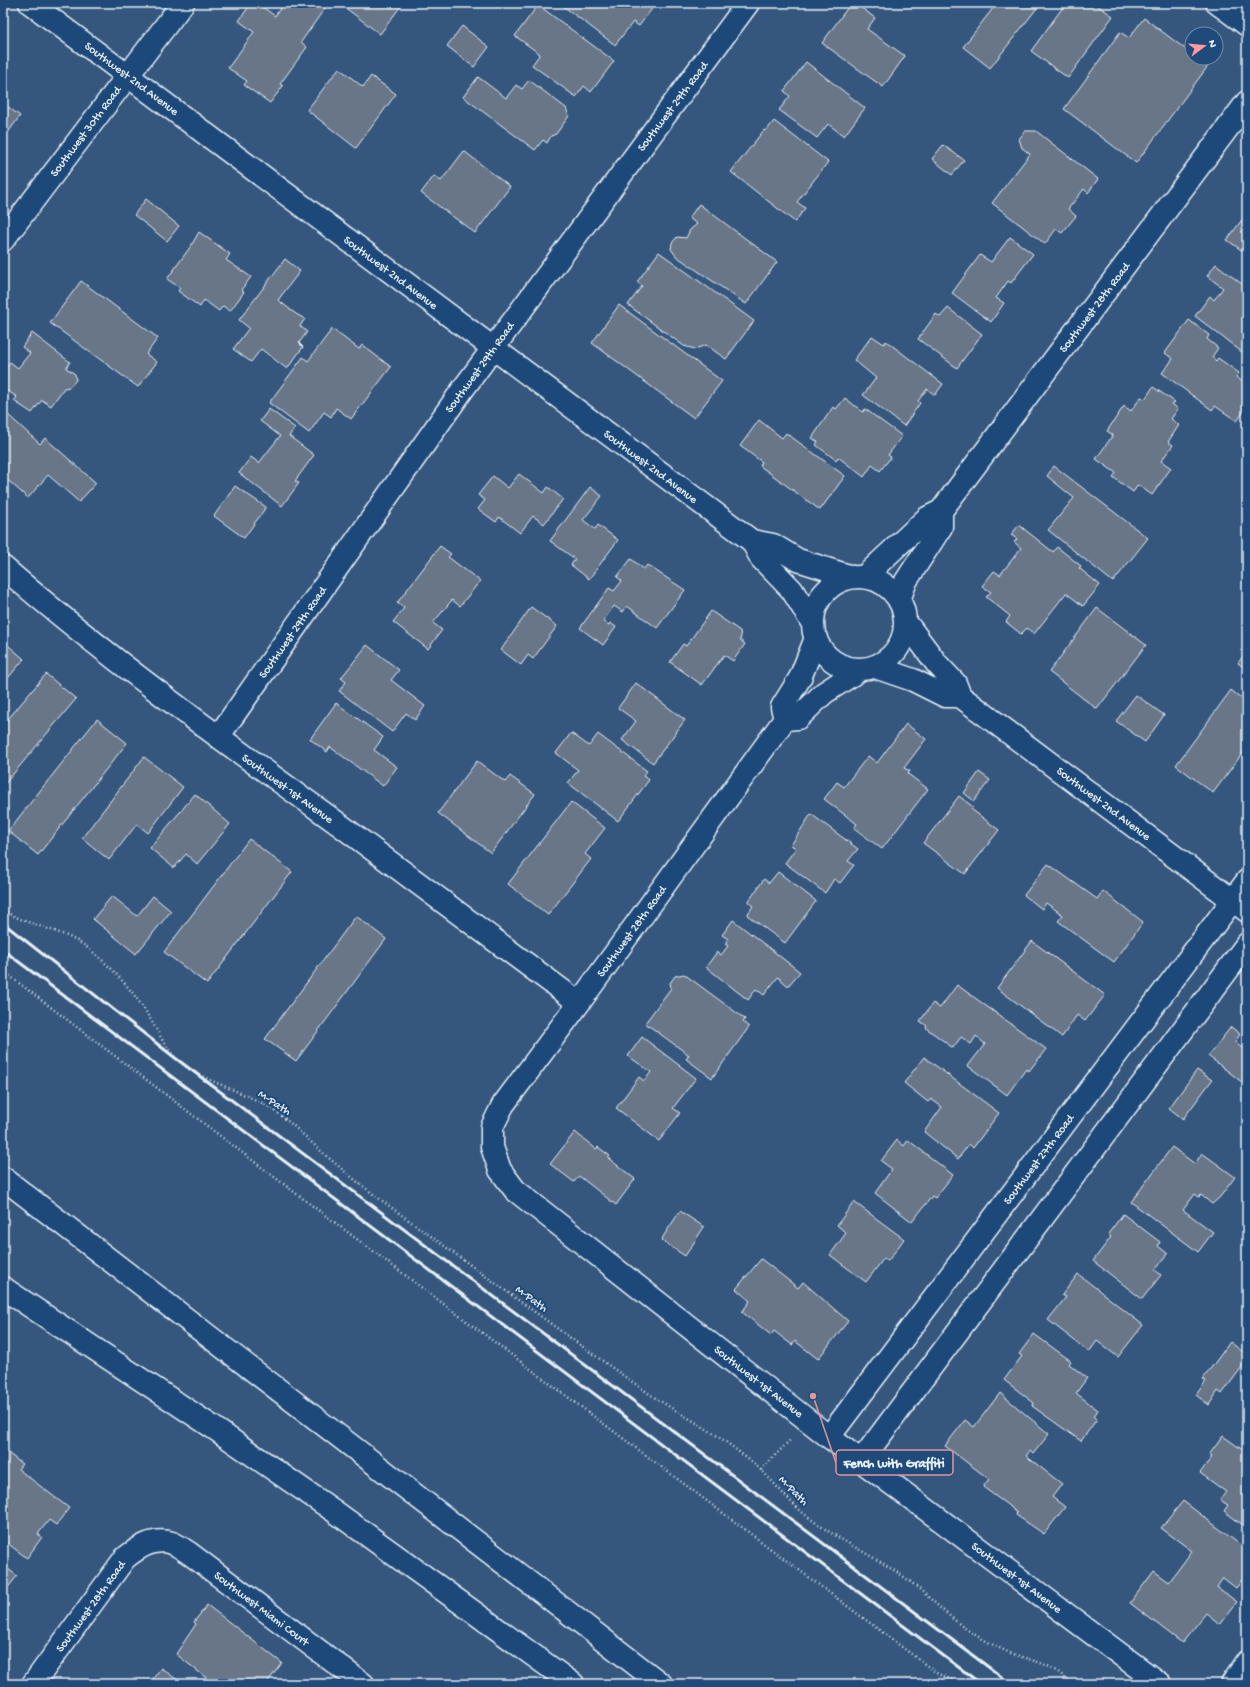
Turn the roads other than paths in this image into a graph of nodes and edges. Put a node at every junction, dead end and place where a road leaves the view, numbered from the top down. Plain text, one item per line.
1 (30, 3) edge
2 (183, 3) edge
3 (748, 3) edge
4 (1217, 3) edge
5 (1247, 25) edge
6 (128, 75) junction
7 (1247, 102) edge
8 (3, 240) edge
9 (492, 348) junction
10 (941, 511) junction
11 (752, 541) junction
12 (3, 567) edge
13 (858, 577) junction
14 (902, 610) junction
15 (814, 631) junction
16 (868, 668) junction
17 (960, 696) junction
18 (785, 719) junction
19 (218, 737) junction
20 (1247, 881) edge
21 (1240, 906) edge
22 (1247, 944) edge
23 (579, 1003) junction
24 (492, 1147) joint
25 (3, 1178) edge
26 (3, 1288) edge
27 (830, 1437) junction
28 (861, 1461) junction
29 (157, 1542) joint
30 (1247, 1662) edge
31 (33, 1684) edge
32 (363, 1684) edge
33 (574, 1684) edge
34 (661, 1684) edge
35 (1160, 1684) edge
36 (1232, 1684) edge

1 - 6 main road, Southwest 2nd Avenue
2 - 6 main road, Southwest 30th Road
3 - 9 main road, Southwest 29th Road
4 - 5 main road
6 - 8 main road, Southwest 30th Road
6 - 9 main road, Southwest 2nd Avenue
7 - 10 main road, Southwest 28th Road
9 - 11 main road, Southwest 2nd Avenue
9 - 19 main road, Southwest 29th Road
10 - 13 main road, Southwest 28th Road
10 - 14 main road
11 - 13 main road, Southwest 2nd Avenue
11 - 15 main road, Southwest 2nd Avenue
12 - 19 main road, Southwest 1st Avenue
13 - 14 main road
13 - 15 main road
14 - 16 main road
14 - 17 main road, Southwest 2nd Avenue
15 - 16 main road
15 - 18 main road
16 - 17 main road
16 - 18 main road
17 - 21 main road, Southwest 2nd Avenue
18 - 23 main road, Southwest 28th Road
19 - 23 main road, Southwest 1st Avenue
20 - 21 main road, Southwest 27th Road
21 - 27 main road, Southwest 27th Road
22 - 28 main road
23 - 24 main road, Southwest 28th Road
24 - 27 main road, Southwest 1st Avenue
25 - 34 main road
26 - 33 main road
27 - 28 main road, Southwest 1st Avenue
28 - 35 main road, Southwest 1st Avenue
29 - 31 main road, Southwest 28th Road
29 - 32 main road, Southwest Miami Court
30 - 36 main road

